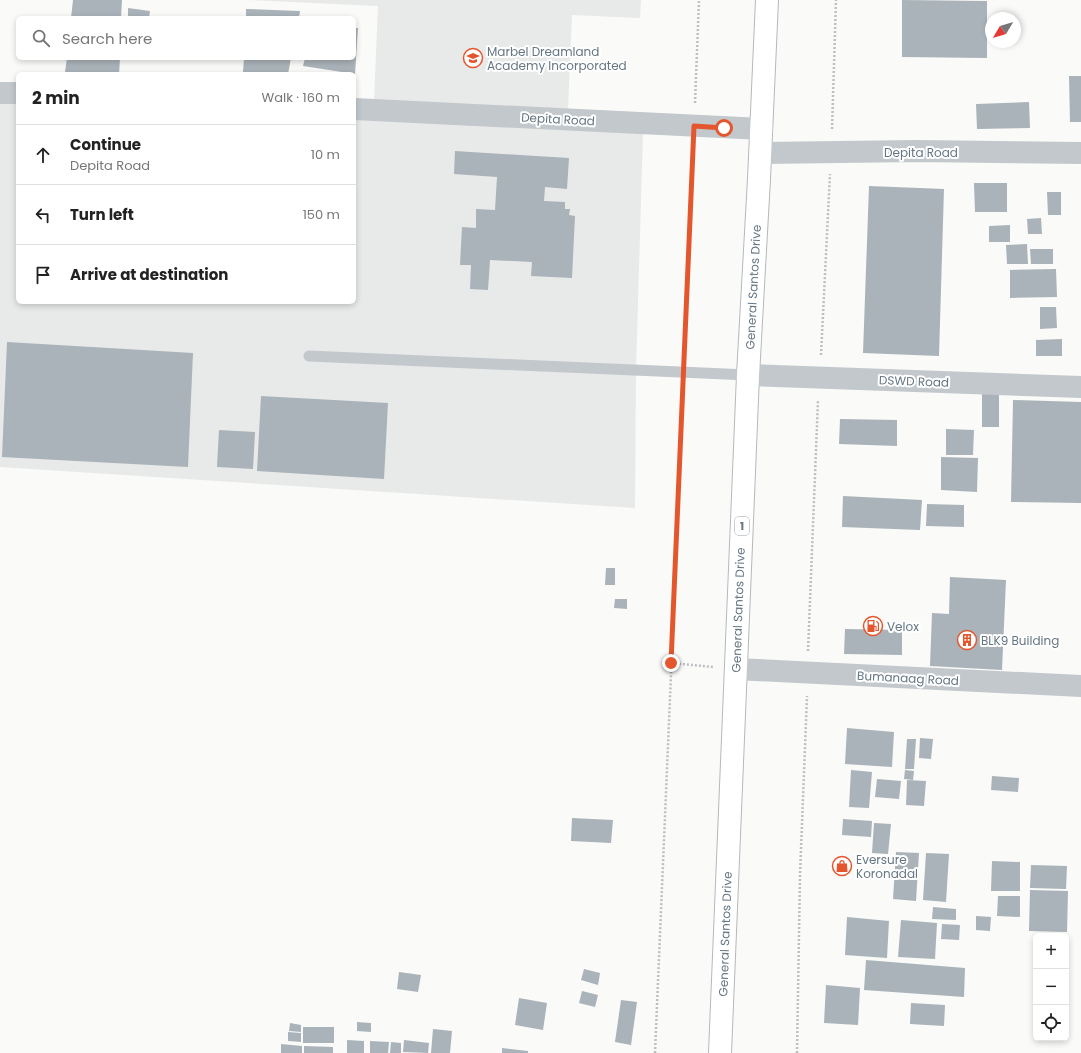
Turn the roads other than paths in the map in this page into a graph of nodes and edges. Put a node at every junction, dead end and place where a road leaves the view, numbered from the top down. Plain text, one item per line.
1 (767, 0) edge
2 (0, 93) edge
3 (16, 94) edge
4 (356, 109) edge
5 (762, 129) junction
6 (760, 153) junction
7 (1081, 153) edge
8 (309, 356) dead end
9 (748, 375) junction
10 (1081, 387) edge
11 (736, 669) junction
12 (1081, 686) edge
13 (720, 1053) edge

1 - 5 highway, General Santos Drive / 1
2 - 3 street
4 - 5 street, Depita Road
5 - 6 highway, General Santos Drive / 1
6 - 7 street, Depita Road
6 - 9 highway, General Santos Drive / 1
8 - 9 lane
9 - 10 street, DSWD Road
9 - 11 highway, General Santos Drive / 1
11 - 12 street, Bumanaag Road
11 - 13 highway, General Santos Drive / 1

